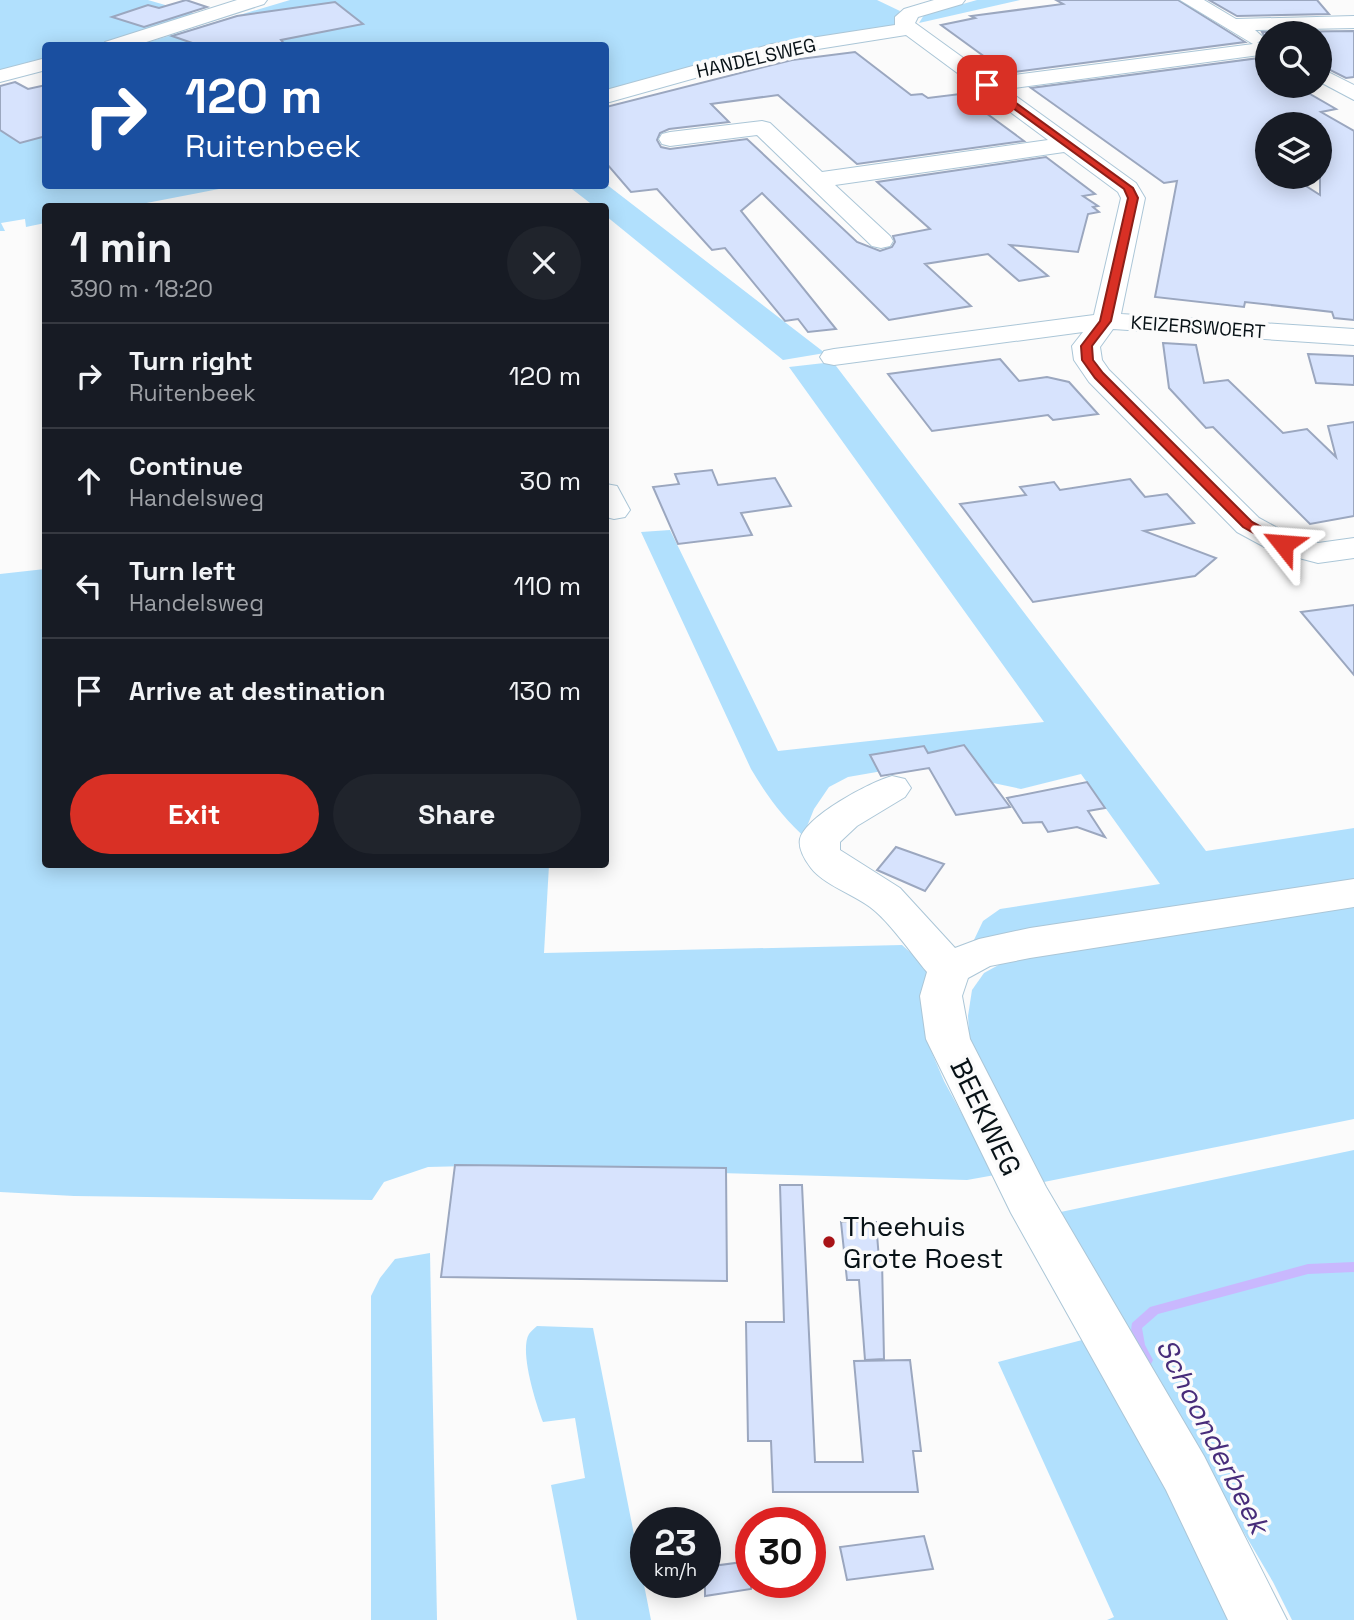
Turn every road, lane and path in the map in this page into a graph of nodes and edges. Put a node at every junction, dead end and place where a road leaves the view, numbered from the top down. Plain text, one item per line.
1 (257, 0) edge
2 (955, 0) edge
3 (1189, 0) edge
4 (1354, 22) edge
5 (1232, 25) junction
6 (909, 29) junction
7 (1255, 39) edge
8 (125, 42) edge
9 (1255, 48) edge
10 (42, 65) edge
11 (0, 76) edge
12 (1332, 81) edge
13 (987, 85) junction
14 (1354, 94) edge
15 (609, 96) edge
16 (670, 139) dead end
17 (1070, 144) junction
18 (818, 180) junction
19 (881, 241) dead end
20 (1106, 321) junction
21 (1354, 337) edge
22 (834, 357) dead end
23 (1354, 548) edge
24 (892, 788) dead end
25 (1354, 893) edge
26 (949, 969) junction
27 (1258, 1620) edge

1 - 8 street
2 - 6 street
3 - 5 street
4 - 5 street
5 - 7 street
6 - 13 street
6 - 15 street, HANDELSWEG
9 - 13 street
10 - 11 street
12 - 14 street
13 - 17 street
16 - 18 street
17 - 18 street
17 - 20 street
18 - 19 street
20 - 21 street, KEIZERSWOERT
20 - 22 street, KEIZERSWOERT
20 - 23 street
24 - 26 street
25 - 26 street
26 - 27 street, BEEKWEG

